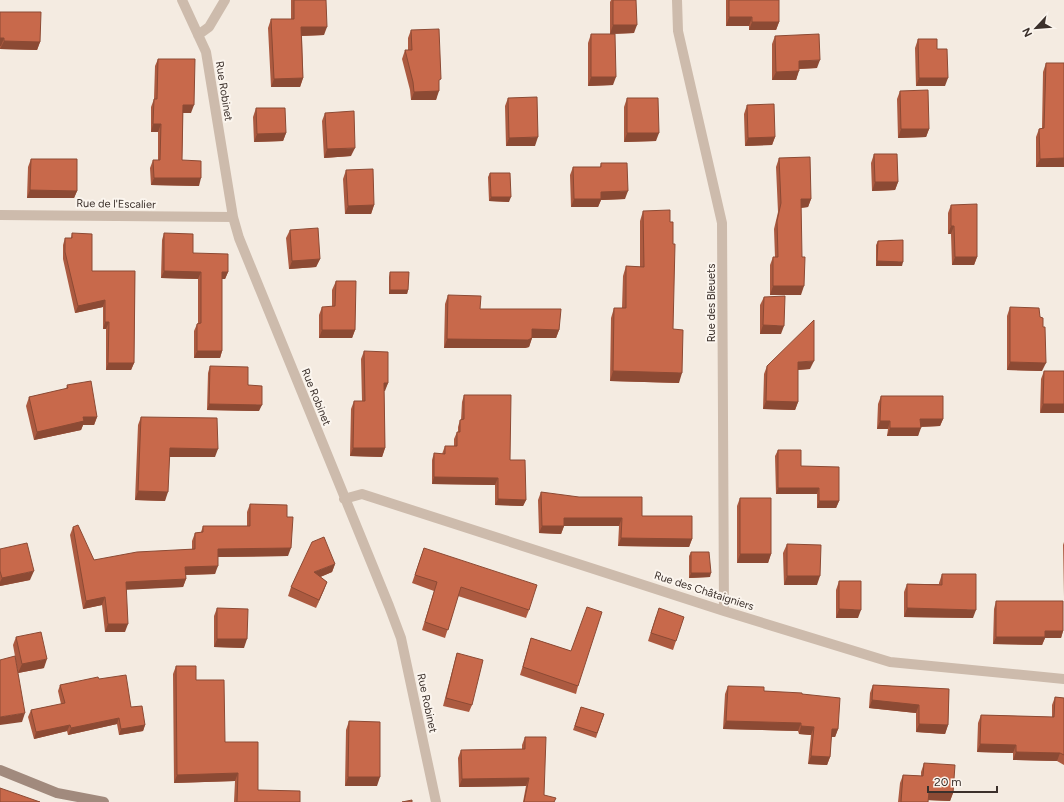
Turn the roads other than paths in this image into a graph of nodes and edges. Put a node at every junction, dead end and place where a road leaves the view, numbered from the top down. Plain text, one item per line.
1 (182, 0) edge
2 (225, 0) edge
3 (677, 0) edge
4 (198, 35) junction
5 (0, 215) edge
6 (233, 217) junction
7 (344, 499) junction
8 (724, 611) junction
9 (1064, 679) edge
10 (0, 770) edge
11 (104, 802) edge
12 (436, 802) edge

1 - 4 street, Rue Robinet
2 - 4 street
3 - 8 street, Rue des Bleuets
4 - 6 street, Rue Robinet
5 - 6 street, Rue de l'Escalier
6 - 7 street, Rue Robinet
7 - 8 street, Rue des Châtaigniers
7 - 12 street, Rue Robinet
8 - 9 street, Rue des Châtaigniers
10 - 11 street

